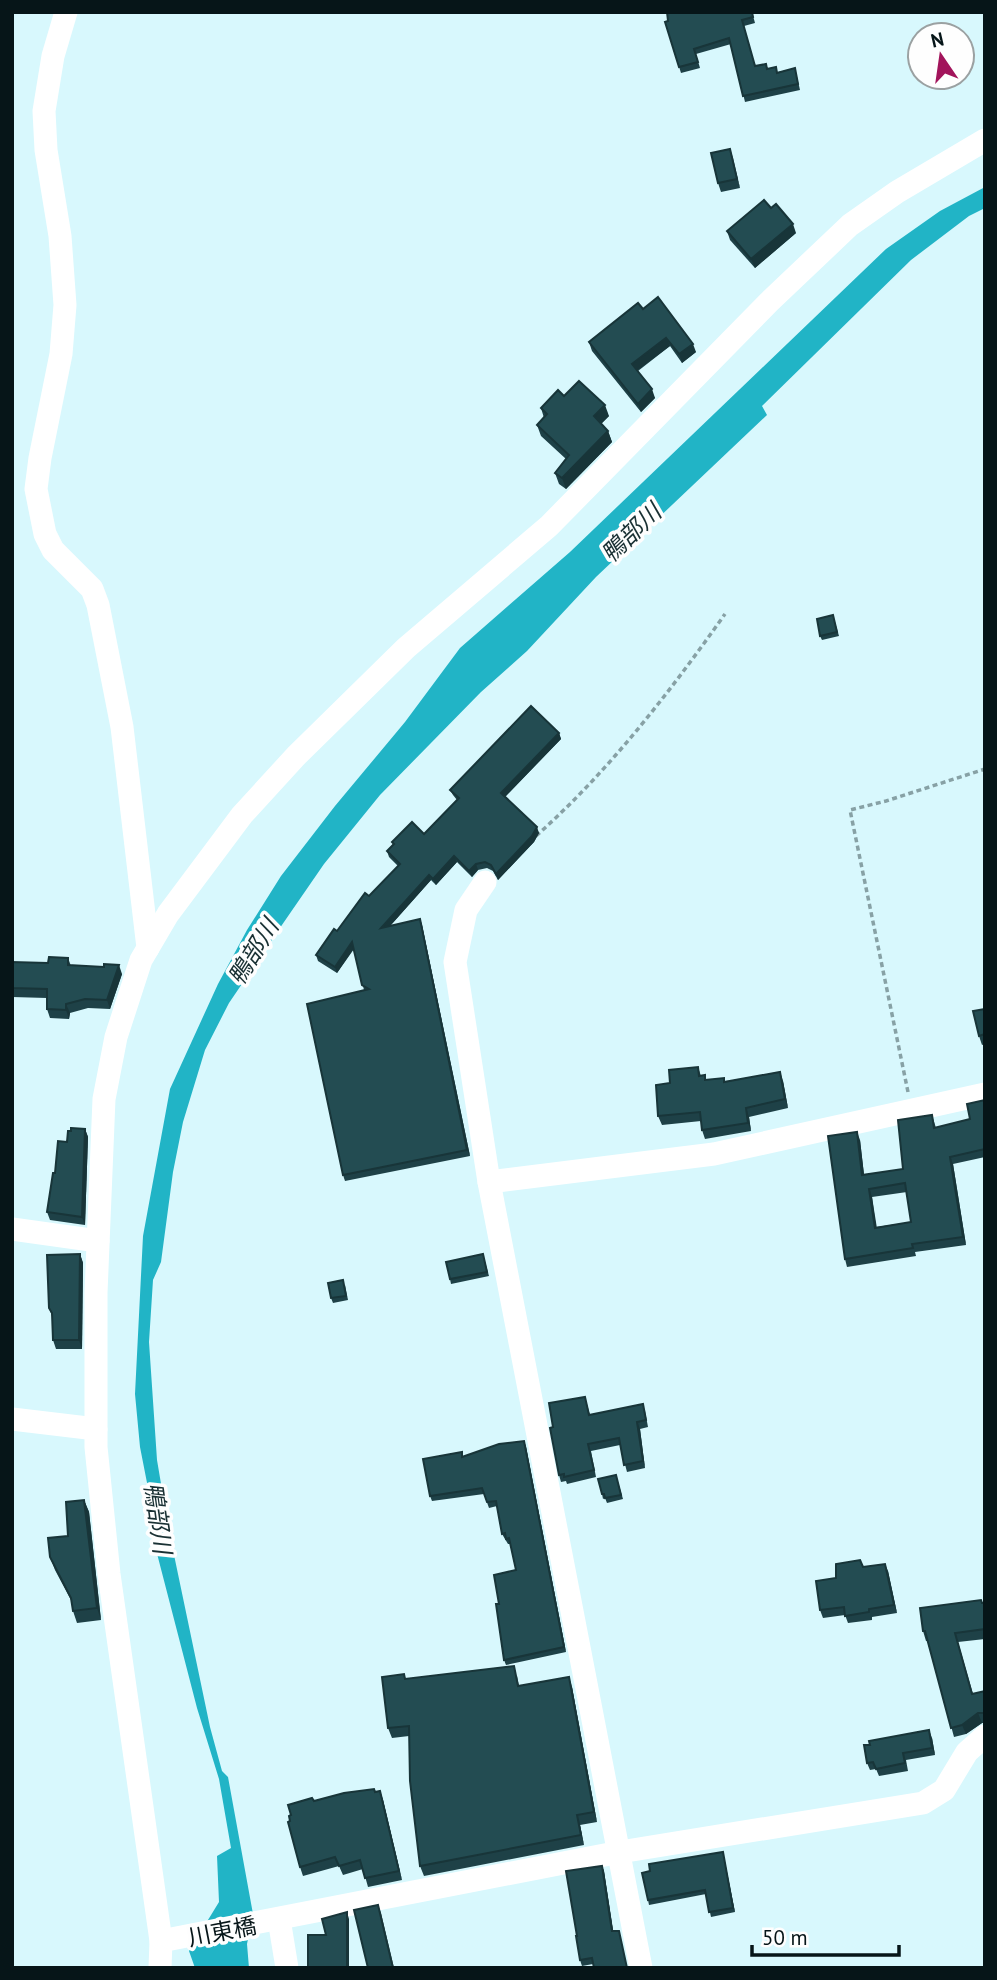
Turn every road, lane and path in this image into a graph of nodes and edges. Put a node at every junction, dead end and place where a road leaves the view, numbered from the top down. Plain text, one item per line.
1 (66, 12) edge
2 (985, 140) edge
3 (725, 614) dead end
4 (985, 769) edge
5 (533, 839) edge
6 (485, 882) dead end
7 (148, 948) junction
8 (985, 1094) edge
9 (912, 1110) junction
10 (489, 1182) junction
11 (12, 1229) edge
12 (98, 1241) junction
13 (12, 1419) edge
14 (96, 1429) junction
15 (985, 1736) edge
16 (620, 1852) junction
17 (273, 1920) junction
18 (169, 1941) junction
19 (160, 1968) edge
20 (286, 1968) edge
21 (641, 1968) edge

1 - 7 street
2 - 7 street
3 - 5 path
4 - 9 path
6 - 10 street
7 - 12 street
8 - 9 street
9 - 10 street
10 - 16 street
11 - 12 street
12 - 14 street
13 - 14 street
14 - 18 street
15 - 16 street, 川東橋
16 - 17 street, 川東橋
16 - 21 street
17 - 18 street, 川東橋
17 - 20 street
18 - 19 street

